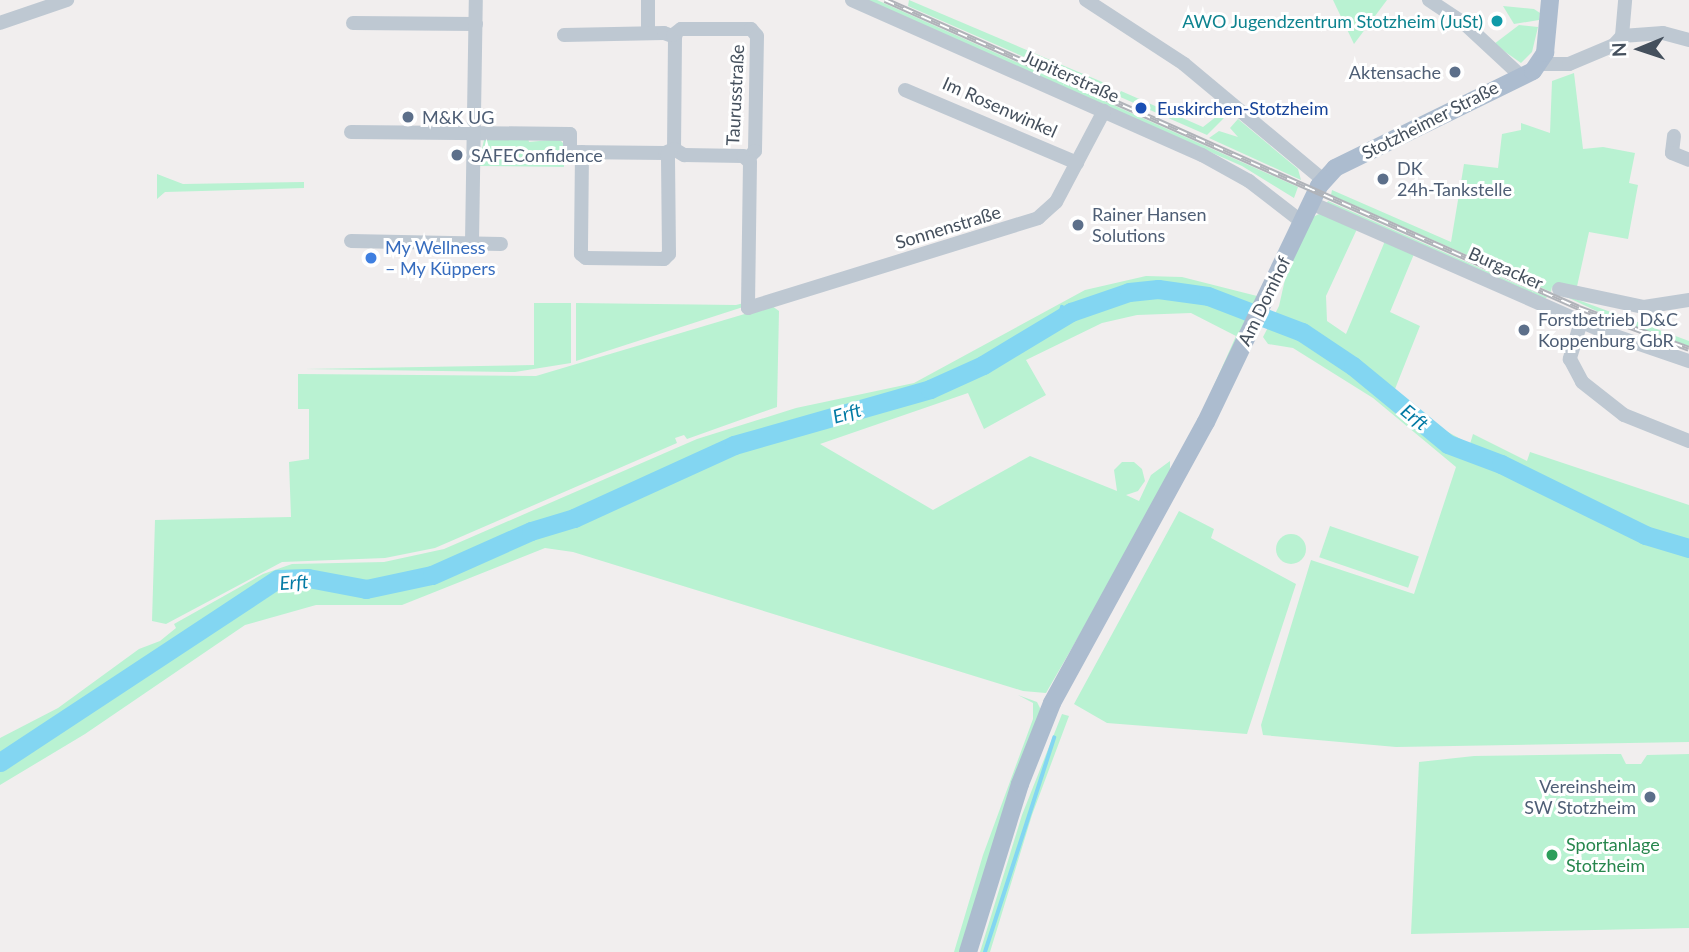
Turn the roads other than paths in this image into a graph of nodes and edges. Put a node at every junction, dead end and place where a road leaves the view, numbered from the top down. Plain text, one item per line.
1 (67, 0) edge
2 (476, 0) edge
3 (648, 0) edge
4 (852, 0) edge
5 (1086, 0) edge
6 (1429, 0) edge
7 (1550, 0) edge
8 (1625, 0) edge
9 (0, 23) edge
10 (353, 23) dead end
11 (476, 24) junction
12 (648, 33) junction
13 (564, 35) dead end
14 (673, 35) junction
15 (1622, 36) junction
16 (1689, 40) edge
17 (1543, 56) junction
18 (1522, 76) junction
19 (905, 90) dead end
20 (1104, 111) junction
21 (351, 132) dead end
22 (475, 133) junction
23 (1674, 136) dead end
24 (671, 151) junction
25 (582, 152) junction
26 (747, 159) junction
27 (1689, 160) edge
28 (1077, 163) junction
29 (1323, 180) junction
30 (1311, 203) junction
31 (1302, 222) junction
32 (351, 241) dead end
33 (472, 242) junction
34 (502, 244) dead end
35 (1559, 289) dead end
36 (1689, 300) edge
37 (748, 308) joint
38 (1581, 322) junction
39 (1689, 361) edge
40 (1689, 441) edge
41 (968, 952) edge

1 - 9 street
2 - 11 street
3 - 12 street
4 - 20 street, Jupiterstraße
5 - 29 street
6 - 18 street
7 - 17 main road
8 - 15 street
10 - 11 street
11 - 22 street
12 - 13 street, Taurusstraße
12 - 14 street, Taurusstraße
14 - 24 street
14 - 26 street, Taurusstraße
15 - 16 street, Stotzheimer Straße
15 - 17 street, Stotzheimer Straße
17 - 18 main road, Stotzheimer Straße
18 - 29 main road, Stotzheimer Straße
19 - 28 street, Im Rosenwinkel
20 - 28 street, Sonnenstraße
20 - 31 street, Jupiterstraße
21 - 22 street
22 - 25 street
22 - 33 street
23 - 27 street
24 - 25 street, Taurusstraße
24 - 25 street
24 - 26 street, Taurusstraße
26 - 37 street, Taurusstraße
28 - 37 street, Sonnenstraße
29 - 30 main road, Am Domhof
30 - 31 main road, Am Domhof
30 - 38 street, Burgacker
31 - 41 main road, Am Domhof
32 - 33 street
33 - 34 street
35 - 36 street
38 - 39 street, Burgacker
38 - 40 street

